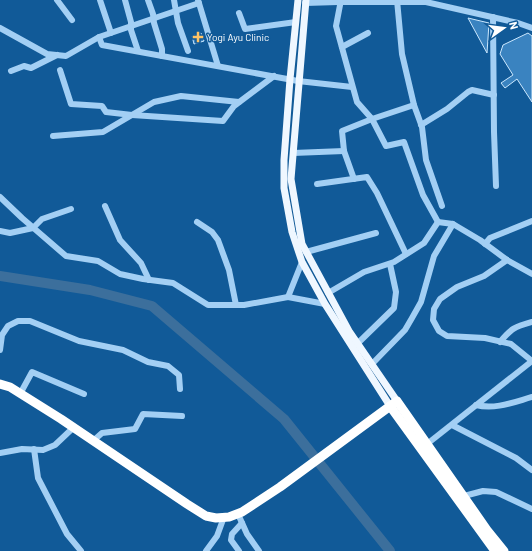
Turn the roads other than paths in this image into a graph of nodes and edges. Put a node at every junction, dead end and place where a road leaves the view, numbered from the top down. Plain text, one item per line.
1 (57, 0) edge
2 (100, 0) edge
3 (125, 0) edge
4 (148, 0) edge
5 (174, 0) edge
6 (451, 0) edge
7 (303, 1) edge
8 (342, 1) edge
9 (398, 1) edge
10 (199, 2) edge
11 (452, 8) junction
12 (176, 11) junction
13 (239, 13) dead end
14 (493, 17) junction
15 (153, 19) junction
16 (72, 20) dead end
17 (296, 22) junction
18 (131, 26) junction
19 (0, 28) edge
20 (532, 28) edge
21 (111, 33) junction
22 (368, 33) dead end
23 (99, 37) junction
24 (342, 47) junction
25 (138, 51) junction
26 (188, 51) dead end
27 (57, 55) junction
28 (162, 56) junction
29 (218, 66) junction
30 (60, 70) dead end
31 (11, 71) dead end
32 (274, 76) junction
33 (290, 79) junction
34 (298, 81) junction
35 (352, 87) junction
36 (494, 95) junction
37 (239, 102) junction
38 (414, 105) junction
39 (132, 115) junction
40 (372, 119) junction
41 (421, 125) junction
42 (53, 136) dead end
43 (344, 150) junction
44 (293, 153) junction
45 (354, 179) junction
46 (317, 184) dead end
47 (496, 186) dead end
48 (0, 197) edge
49 (105, 206) dead end
50 (442, 206) dead end
51 (71, 209) dead end
52 (532, 221) edge
53 (197, 222) dead end
54 (438, 222) junction
55 (453, 224) junction
56 (33, 228) junction
57 (0, 231) edge
58 (376, 233) dead end
59 (485, 244) junction
60 (306, 252) junction
61 (406, 254) junction
62 (507, 260) junction
63 (302, 262) junction
64 (390, 264) junction
65 (532, 274) edge
66 (149, 280) junction
67 (328, 293) junction
68 (288, 297) junction
69 (325, 304) junction
70 (236, 305) junction
71 (532, 322) edge
72 (500, 342) junction
73 (358, 344) junction
74 (0, 350) edge
75 (532, 361) edge
76 (372, 364) junction
77 (0, 384) edge
78 (180, 389) dead end
79 (20, 394) junction
80 (84, 394) dead end
81 (532, 397) edge
82 (394, 403) junction
83 (476, 405) junction
84 (182, 416) dead end
85 (452, 424) junction
86 (74, 427) junction
87 (94, 441) junction
88 (427, 444) junction
89 (34, 449) junction
90 (0, 453) edge
91 (532, 470) edge
92 (464, 496) junction
93 (532, 509) edge
94 (238, 514) junction
95 (224, 517) junction
96 (242, 523) junction
97 (81, 551) edge
98 (207, 551) edge
99 (239, 551) edge
100 (259, 551) edge
101 (495, 551) edge
102 (504, 551) edge

1 - 16 street
2 - 21 street
3 - 18 street
4 - 15 street
5 - 12 street
6 - 11 street
7 - 8 street
7 - 17 main road
7 - 34 main road
8 - 9 street
8 - 24 street
9 - 11 street
9 - 38 street
10 - 12 street
10 - 29 street
11 - 14 street
12 - 15 street
12 - 26 street
13 - 17 street
14 - 20 street
14 - 36 street
15 - 18 street
15 - 28 street
17 - 33 main road
18 - 21 street
18 - 25 street
19 - 27 street
21 - 23 street
22 - 24 street
23 - 25 street
23 - 27 street
24 - 35 street
25 - 28 street
27 - 31 street
28 - 29 street
29 - 32 street
30 - 39 street
32 - 33 street
32 - 37 street
33 - 34 street
33 - 63 main road
34 - 35 street
34 - 44 main road
35 - 40 street
36 - 41 street
36 - 47 street
37 - 39 street
37 - 39 street
38 - 40 street
38 - 41 street
39 - 42 street
40 - 43 street
40 - 54 street
41 - 50 street
43 - 44 street
43 - 45 street
44 - 60 main road
45 - 46 street
45 - 61 street
48 - 56 street
49 - 66 street
51 - 56 street
52 - 59 street
53 - 70 street
54 - 55 street
54 - 61 street
55 - 59 street
55 - 76 street
56 - 57 street
56 - 66 street
58 - 60 street
59 - 62 street
60 - 67 main road
61 - 64 street
62 - 65 street
62 - 72 street
63 - 68 street
63 - 69 main road
64 - 67 street
64 - 73 street
66 - 70 street
67 - 73 main road
68 - 69 street
68 - 70 street
69 - 82 main road
71 - 72 street
72 - 75 street
73 - 76 main road
74 - 78 street
75 - 83 street
76 - 82 main road
77 - 79 highway
79 - 80 street
79 - 86 highway
81 - 83 street
82 - 88 highway
82 - 94 highway
82 - 101 highway
83 - 85 street
84 - 87 street
85 - 88 street
85 - 91 street
86 - 87 highway
86 - 89 street
87 - 95 highway
88 - 92 highway
89 - 90 street
89 - 97 street
92 - 93 street
92 - 102 highway
94 - 95 highway
94 - 96 street
95 - 98 street
96 - 99 street
96 - 100 street

